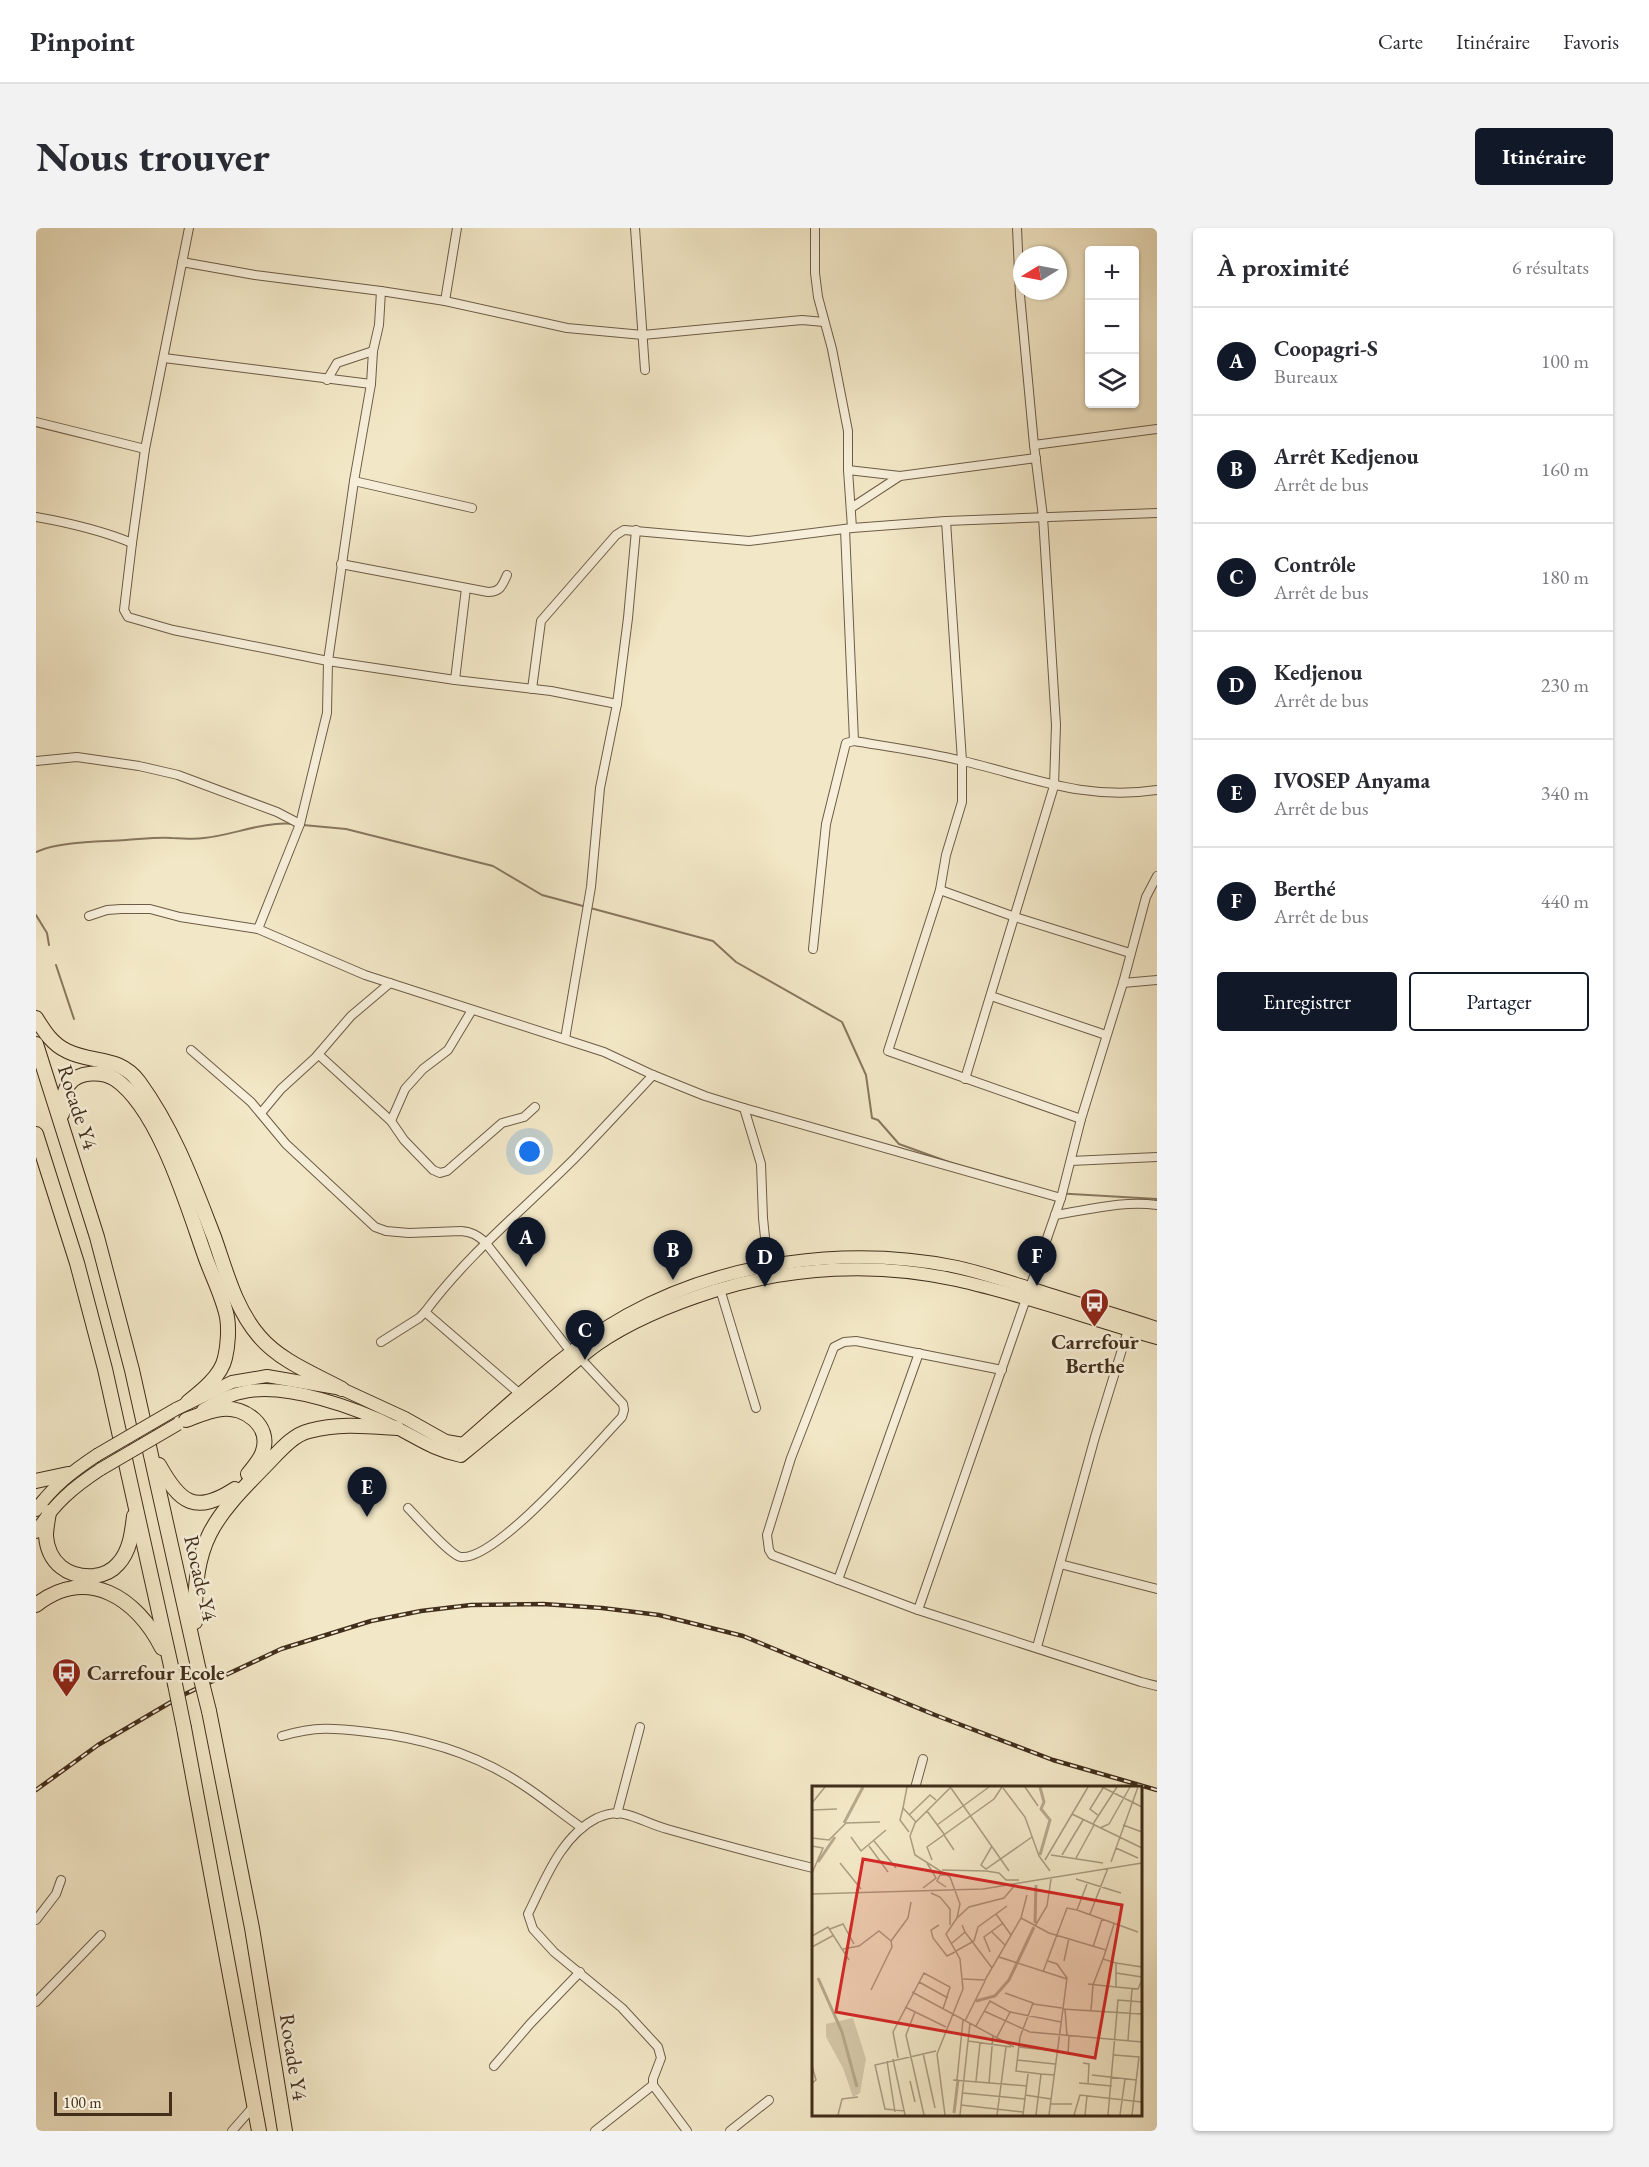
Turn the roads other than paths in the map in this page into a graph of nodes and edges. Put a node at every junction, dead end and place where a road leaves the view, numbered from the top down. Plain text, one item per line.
1 (189, 228) edge
2 (457, 228) edge
3 (635, 228) edge
4 (815, 228) edge
5 (1017, 228) edge
6 (182, 262) junction
7 (381, 291) junction
8 (445, 301) junction
9 (824, 322) junction
10 (643, 335) junction
11 (373, 351) junction
12 (164, 358) junction
13 (645, 370) dead end
14 (327, 380) junction
15 (371, 384) junction
16 (36, 422) edge
17 (1157, 429) edge
18 (1034, 445) junction
19 (144, 449) junction
20 (1036, 458) junction
21 (848, 470) junction
22 (900, 476) junction
23 (354, 481) junction
24 (472, 508) dead end
25 (850, 508) junction
26 (1157, 513) edge
27 (1043, 516) junction
28 (36, 517) edge
29 (946, 521) junction
30 (849, 528) junction
31 (636, 530) junction
32 (132, 543) junction
33 (341, 564) junction
34 (507, 575) dead end
35 (466, 588) junction
36 (328, 661) junction
37 (455, 680) junction
38 (532, 689) junction
39 (617, 704) junction
40 (854, 741) junction
41 (36, 761) edge
42 (962, 761) junction
43 (1054, 786) junction
44 (1157, 790) edge
45 (300, 825) junction
46 (1157, 876) edge
47 (940, 890) junction
48 (89, 916) dead end
49 (1015, 917) junction
50 (258, 928) junction
51 (813, 949) dead end
52 (1130, 953) junction
53 (1157, 980) edge
54 (390, 983) junction
55 (1123, 983) junction
56 (991, 996) junction
57 (472, 1010) junction
58 (36, 1018) edge
59 (1106, 1035) junction
60 (565, 1039) junction
61 (36, 1044) edge
62 (191, 1050) dead end
63 (319, 1054) junction
64 (653, 1075) junction
65 (966, 1079) junction
66 (535, 1107) dead end
67 (744, 1108) junction
68 (261, 1113) junction
69 (1081, 1119) junction
70 (391, 1121) junction
71 (61, 1122) junction
72 (36, 1134) edge
73 (39, 1148) edge
74 (1157, 1157) edge
75 (1071, 1161) junction
76 (1061, 1198) junction
77 (1157, 1205) edge
78 (1055, 1215) junction
79 (485, 1242) junction
80 (768, 1267) junction
81 (720, 1289) junction
82 (1029, 1294) junction
83 (425, 1312) junction
84 (1157, 1328) edge
85 (1128, 1330) junction
86 (1157, 1338) edge
87 (381, 1342) dead end
88 (919, 1353) junction
89 (575, 1355) junction
90 (1002, 1370) junction
91 (342, 1389) junction
92 (520, 1394) junction
93 (182, 1406) junction
94 (756, 1408) dead end
95 (182, 1422) junction
96 (397, 1428) junction
97 (152, 1453) junction
98 (68, 1474) junction
99 (36, 1481) edge
100 (135, 1505) junction
101 (408, 1508) dead end
102 (42, 1511) edge
103 (36, 1532) edge
104 (1060, 1564) junction
105 (838, 1580) junction
106 (1157, 1589) edge
107 (36, 1605) edge
108 (918, 1610) junction
109 (1037, 1647) junction
110 (196, 1651) junction
111 (171, 1666) junction
112 (1157, 1686) edge
113 (640, 1727) dead end
114 (282, 1736) dead end
115 (923, 1759) dead end
116 (916, 1786) edge
117 (617, 1814) junction
118 (582, 1828) junction
119 (812, 1868) edge
120 (61, 1880) dead end
121 (36, 1920) edge
122 (102, 1935) dead end
123 (580, 1972) junction
124 (36, 2002) edge
125 (494, 2066) dead end
126 (653, 2085) junction
127 (769, 2100) dead end
128 (255, 2104) junction
129 (232, 2131) edge
130 (259, 2131) edge
131 (285, 2131) edge
132 (595, 2131) edge
133 (687, 2131) edge
134 (730, 2131) edge

1 - 6 street
2 - 8 street
3 - 10 street
4 - 9 street
5 - 18 street
6 - 7 street
6 - 12 street
7 - 8 street
7 - 11 street
8 - 10 street
9 - 10 street
9 - 21 street
10 - 13 street
11 - 14 street
11 - 15 street
12 - 14 street
12 - 19 street
14 - 15 street
15 - 23 street
16 - 19 street
17 - 18 street
18 - 20 street
19 - 32 street
20 - 22 street
20 - 27 street
21 - 22 street
21 - 25 street
22 - 25 street
23 - 24 street
23 - 33 street
25 - 30 street
26 - 27 street
27 - 29 street
27 - 43 street
28 - 32 street
29 - 30 street
29 - 42 street
30 - 31 street
30 - 40 street
31 - 38 street
31 - 39 street
32 - 36 street
33 - 35 street
33 - 36 street
34 - 35 street
35 - 37 street
36 - 37 street
36 - 45 street
37 - 38 street
38 - 39 street
39 - 60 street
40 - 42 street
40 - 51 street
41 - 45 street
42 - 43 street
42 - 47 street
43 - 44 street
43 - 49 street
45 - 50 street
46 - 52 street
47 - 49 street
47 - 65 street
48 - 50 street
49 - 52 street
49 - 56 street
50 - 54 street
52 - 55 street
53 - 55 street
54 - 57 street
54 - 63 street
55 - 59 street
56 - 59 street
56 - 65 street
57 - 60 street
57 - 70 street
58 - 91 highway
59 - 69 street
60 - 64 street
61 - 71 highway, Rocade Y4
62 - 68 street
63 - 68 street
63 - 70 street
64 - 67 street
64 - 79 street
65 - 69 street
66 - 70 street
67 - 76 street
67 - 80 street
68 - 79 street
69 - 75 street
71 - 93 highway
71 - 97 highway, Rocade Y4
72 - 73 highway
73 - 100 highway
74 - 75 street
75 - 76 street
76 - 78 street
77 - 78 street
78 - 82 street
79 - 83 street
79 - 89 street
80 - 82 main road
80 - 89 main road
81 - 82 main road
81 - 89 main road
81 - 94 street
82 - 84 main road
82 - 85 main road
82 - 90 street
83 - 87 street
83 - 92 street
85 - 86 main road
85 - 104 street
88 - 90 street
88 - 105 street
88 - 105 street
89 - 92 main road
89 - 96 main road
89 - 101 street
90 - 108 street
91 - 92 main road
91 - 93 main road
93 - 98 main road, bridge
95 - 96 main road
95 - 97 highway
95 - 102 main road, bridge
96 - 110 highway
97 - 110 highway, Rocade Y4
98 - 99 highway
98 - 102 main road
100 - 102 highway
100 - 111 highway
102 - 103 main road
104 - 106 street
104 - 109 street
105 - 108 street
107 - 111 highway
108 - 109 street
109 - 112 street
110 - 131 highway, Rocade Y4, bridge
111 - 128 highway, bridge
113 - 117 street
114 - 118 street
115 - 116 street
117 - 118 street
117 - 119 street
118 - 123 street
120 - 121 street
122 - 124 street
123 - 125 street
123 - 126 street
126 - 132 street
126 - 133 street
127 - 134 street
128 - 129 street
128 - 130 highway

